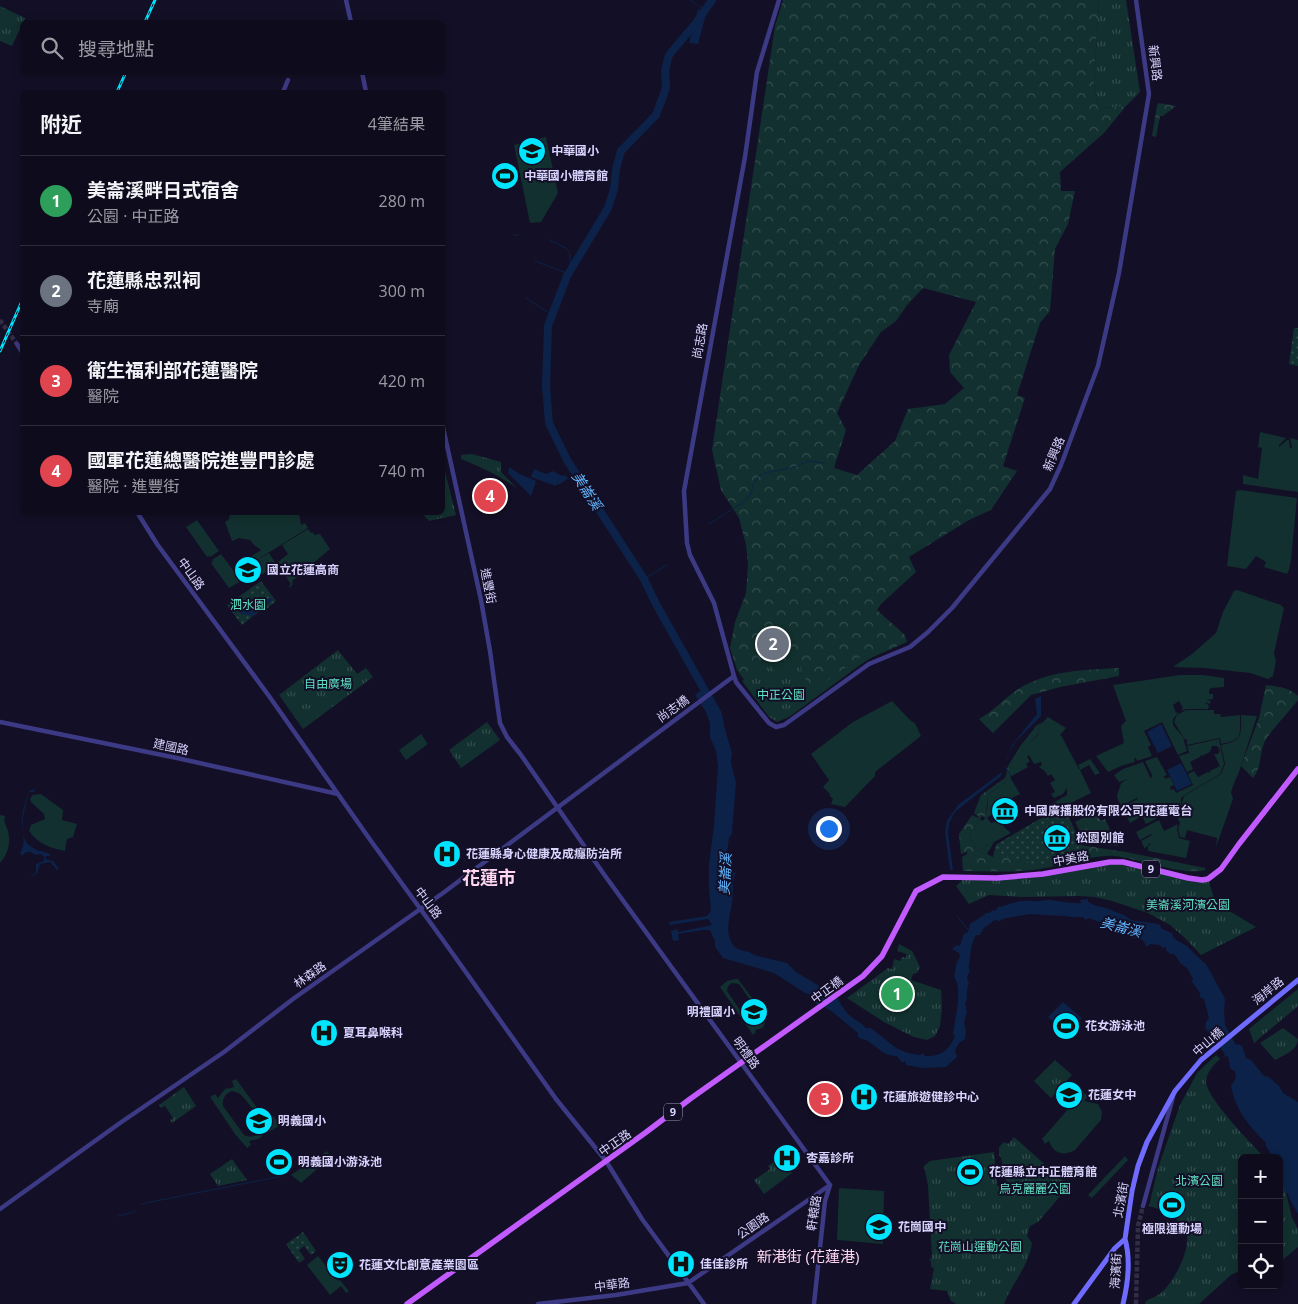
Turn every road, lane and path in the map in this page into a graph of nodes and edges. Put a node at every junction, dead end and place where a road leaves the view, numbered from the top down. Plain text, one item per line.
1 (346, 0) edge
2 (779, 0) edge
3 (1136, 0) edge
4 (351, 20) edge
5 (363, 75) edge
6 (288, 80) dead end
7 (284, 90) edge
8 (366, 90) edge
9 (17, 344) dead end
10 (20, 349) edge
11 (445, 435) edge
12 (139, 515) edge
13 (734, 676) junction
14 (0, 722) edge
15 (628, 754) joint
16 (1298, 769) edge
17 (338, 794) junction
18 (558, 807) junction
19 (420, 909) junction
20 (863, 976) joint
21 (1298, 980) edge
22 (1252, 1018) joint
23 (803, 1019) joint
24 (742, 1063) junction
25 (1175, 1091) junction
26 (606, 1161) junction
27 (830, 1185) junction
28 (1143, 1206) tunnel mouth
29 (0, 1209) edge
30 (1125, 1239) junction
31 (688, 1283) junction
32 (407, 1304) edge
33 (538, 1304) edge
34 (704, 1304) edge
35 (814, 1304) edge
36 (1074, 1304) edge
37 (1123, 1304) edge

1 - 4 street
2 - 13 street, 尚志路
3 - 13 street, 新興路
5 - 8 street
6 - 7 street
9 - 10 street
11 - 18 street, 進豐街
12 - 17 street, 中山路
13 - 15 street, 尚志橋
14 - 17 street, 建國路
15 - 18 street, 林森路
16 - 20 main road, 中美路 / 9
17 - 19 street, 中山路
18 - 19 street, 林森路
18 - 24 street, 明禮路
19 - 26 street, 中山路
19 - 29 street, 林森路
20 - 23 main road, 中正橋 / 9
21 - 22 main road, 海岸路
22 - 25 main road, 中山橋
23 - 24 main road, 中正路 / 9
24 - 26 main road, 中正路 / 9
24 - 27 street, 明禮路
25 - 28 street
25 - 30 main road, 北濱街
26 - 31 street, 中山路
26 - 32 main road, 中正路 / 9
27 - 31 street, 公園路
27 - 35 street, 軒轅路
30 - 36 main road
30 - 37 main road, 海濱街
31 - 33 street, 中華路
31 - 34 street, 中山路

